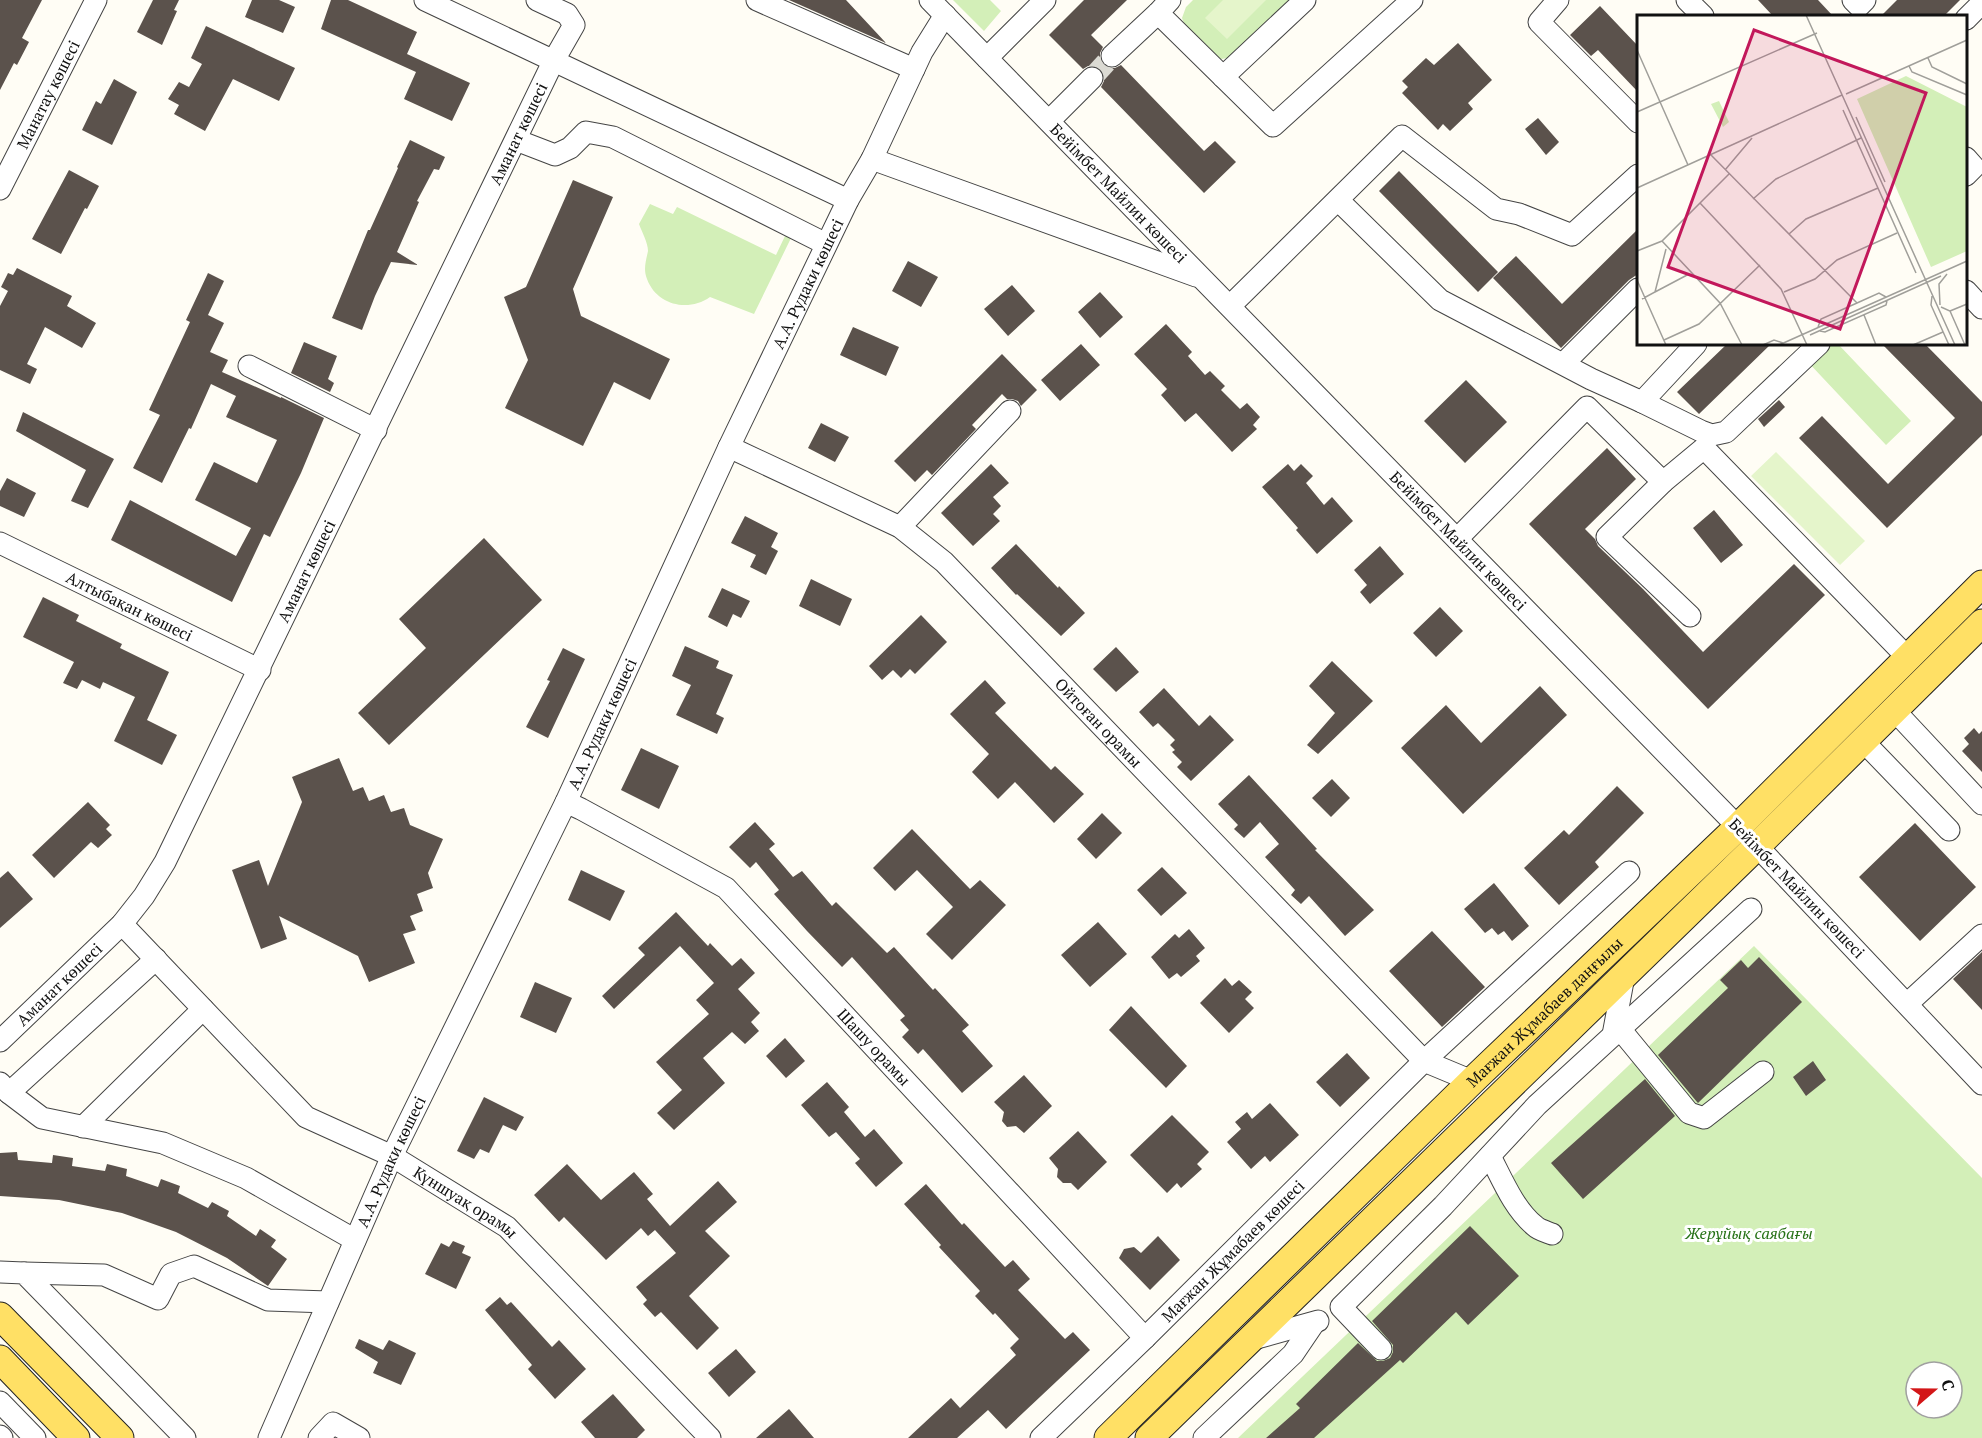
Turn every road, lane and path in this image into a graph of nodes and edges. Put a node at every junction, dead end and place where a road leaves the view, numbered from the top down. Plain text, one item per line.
1 (96, 0) edge
2 (425, 0) edge
3 (537, 0) edge
4 (757, 0) edge
5 (1045, 0) edge
6 (1305, 0) edge
7 (1412, 0) edge
8 (1558, 0) edge
9 (1687, 0) edge
10 (1853, 0) edge
11 (1865, 0) edge
12 (1982, 3) edge
13 (1164, 6) edge
14 (937, 7) edge
15 (1702, 15) edge
16 (1967, 17) edge
17 (1112, 56) tunnel mouth
18 (987, 58) junction
19 (554, 60) junction
20 (914, 69) junction
21 (1223, 77) junction
22 (1092, 78) tunnel mouth
23 (1049, 121) junction
24 (1637, 121) edge
25 (516, 140) junction
26 (872, 159) junction
27 (1967, 160) edge
28 (1967, 173) edge
29 (1637, 176) edge
30 (2, 178) edge
31 (848, 200) junction
32 (1338, 200) junction
33 (826, 244) junction
34 (1202, 278) junction
35 (1637, 290) edge
36 (1967, 293) edge
37 (1230, 306) junction
38 (1982, 308) edge
39 (1695, 345) edge
40 (1818, 345) edge
41 (1564, 363) junction
42 (249, 366) dead end
43 (1591, 379) junction
44 (1642, 402) junction
45 (1587, 407) junction
46 (1010, 411) dead end
47 (376, 430) junction
48 (729, 447) junction
49 (1663, 482) junction
50 (900, 527) junction
51 (1457, 539) junction
52 (0, 543) edge
53 (1982, 584) edge
54 (1690, 616) dead end
55 (1982, 623) edge
56 (1908, 658) junction
57 (260, 670) junction
58 (1894, 710) junction
59 (1863, 741) junction
60 (566, 802) junction
61 (1982, 804) edge
62 (1738, 827) junction
63 (1949, 830) dead end
64 (1757, 846) junction
65 (1629, 872) dead end
66 (1751, 909) dead end
67 (122, 924) junction
68 (1982, 934) edge
69 (156, 959) junction
70 (1624, 976) junction
71 (1907, 1005) junction
72 (202, 1009) junction
73 (1617, 1032) junction
74 (0, 1041) edge
75 (1424, 1061) junction
76 (1763, 1071) dead end
77 (1472, 1081) junction
78 (1982, 1084) edge
79 (5, 1088) edge
80 (83, 1127) junction
81 (392, 1156) junction
82 (1490, 1156) junction
83 (1552, 1234) dead end
84 (355, 1240) junction
85 (0, 1272) edge
86 (24, 1272) junction
87 (328, 1302) junction
88 (1341, 1307) junction
89 (0, 1316) edge
90 (1314, 1323) junction
91 (1145, 1338) junction
92 (1249, 1340) junction
93 (1381, 1349) dead end
94 (0, 1359) edge
95 (0, 1402) edge
96 (35, 1438) edge
97 (76, 1438) edge
98 (120, 1438) edge
99 (185, 1438) edge
100 (269, 1438) edge
101 (319, 1438) edge
102 (359, 1438) edge
103 (710, 1438) edge
104 (1041, 1438) edge
105 (1108, 1438) edge
106 (1149, 1438) edge
107 (1204, 1438) edge

1 - 30 street, Манатау көшесі
2 - 19 street
3 - 19 street, Аманат көшесі
4 - 20 street
5 - 18 street
6 - 21 street
7 - 21 street
8 - 24 street
9 - 15 street
10 - 11 street
12 - 16 street
13 - 17 street
13 - 21 street
14 - 18 street, Бейімбет Майлин көшесі
14 - 20 street, А.А. Рудаки көшесі
18 - 23 street, Бейімбет Майлин көшесі
19 - 25 street, Аманат көшесі
19 - 31 street
20 - 26 street, А.А. Рудаки көшесі
22 - 23 street
23 - 34 street, Бейімбет Майлин көшесі
25 - 33 street
25 - 47 street, Аманат көшесі
26 - 31 street, А.А. Рудаки көшесі
26 - 34 street
27 - 28 street
29 - 32 street
31 - 33 street, А.А. Рудаки көшесі
32 - 37 street
32 - 41 street
33 - 48 street, А.А. Рудаки көшесі
34 - 37 street, Бейімбет Майлин көшесі
35 - 41 street
36 - 38 street
37 - 51 street, Бейімбет Майлин көшесі
39 - 44 street
40 - 44 street
41 - 43 street
42 - 47 street
43 - 44 street
43 - 45 street
45 - 49 street
45 - 51 street
46 - 50 street
47 - 57 street, Аманат көшесі
48 - 50 street, Ойтоған орамы
48 - 60 street, А.А. Рудаки көшесі
49 - 54 street
49 - 56 street
50 - 75 street, Ойтоған орамы
51 - 62 street, Бейімбет Майлин көшесі
52 - 57 street, Алтыбақан көшесі
53 - 56 main road, Мағжан Жұмабаев даңғылы
55 - 58 main road, Мағжан Жұмабаев даңғылы
56 - 62 main road, Мағжан Жұмабаев даңғылы
57 - 67 street, Аманат көшесі
58 - 59 main road, Мағжан Жұмабаев даңғылы
58 - 61 street
59 - 63 street
59 - 64 main road, Мағжан Жұмабаев даңғылы
60 - 81 street, А.А. Рудаки көшесі
60 - 91 street, Шашу орамы
62 - 64 main road, Бейімбет Майлин көшесі
62 - 77 main road, Мағжан Жұмабаев даңғылы
64 - 70 main road, Мағжан Жұмабаев даңғылы
64 - 71 street, Бейімбет Майлин көшесі
65 - 75 street, Мағжан Жұмабаев көшесі
66 - 73 street
67 - 69 street, Күншуақ орамы
67 - 74 street, Аманат көшесі
68 - 71 street
69 - 72 street, Күншуақ орамы
69 - 79 street
70 - 73 street
70 - 92 main road, Мағжан Жұмабаев даңғылы
71 - 78 street, Бейімбет Майлин көшесі
72 - 80 street
72 - 81 street, Күншуақ орамы
73 - 76 street
73 - 82 street
75 - 77 street
75 - 91 street, Мағжан Жұмабаев көшесі
77 - 105 main road, Мағжан Жұмабаев даңғылы
79 - 80 street
80 - 84 street
81 - 84 street, А.А. Рудаки көшесі
81 - 103 street, Күншуақ орамы
82 - 83 street
82 - 88 street
84 - 87 street, А.А. Рудаки көшесі
85 - 86 street
86 - 87 street
86 - 99 street
87 - 100 street, А.А. Рудаки көшесі
88 - 90 street
88 - 93 street
89 - 98 main road
90 - 92 street
90 - 107 street
91 - 104 street, Мағжан Жұмабаев көшесі
92 - 106 main road, Мағжан Жұмабаев даңғылы
94 - 97 main road
95 - 96 street
101 - 102 street

